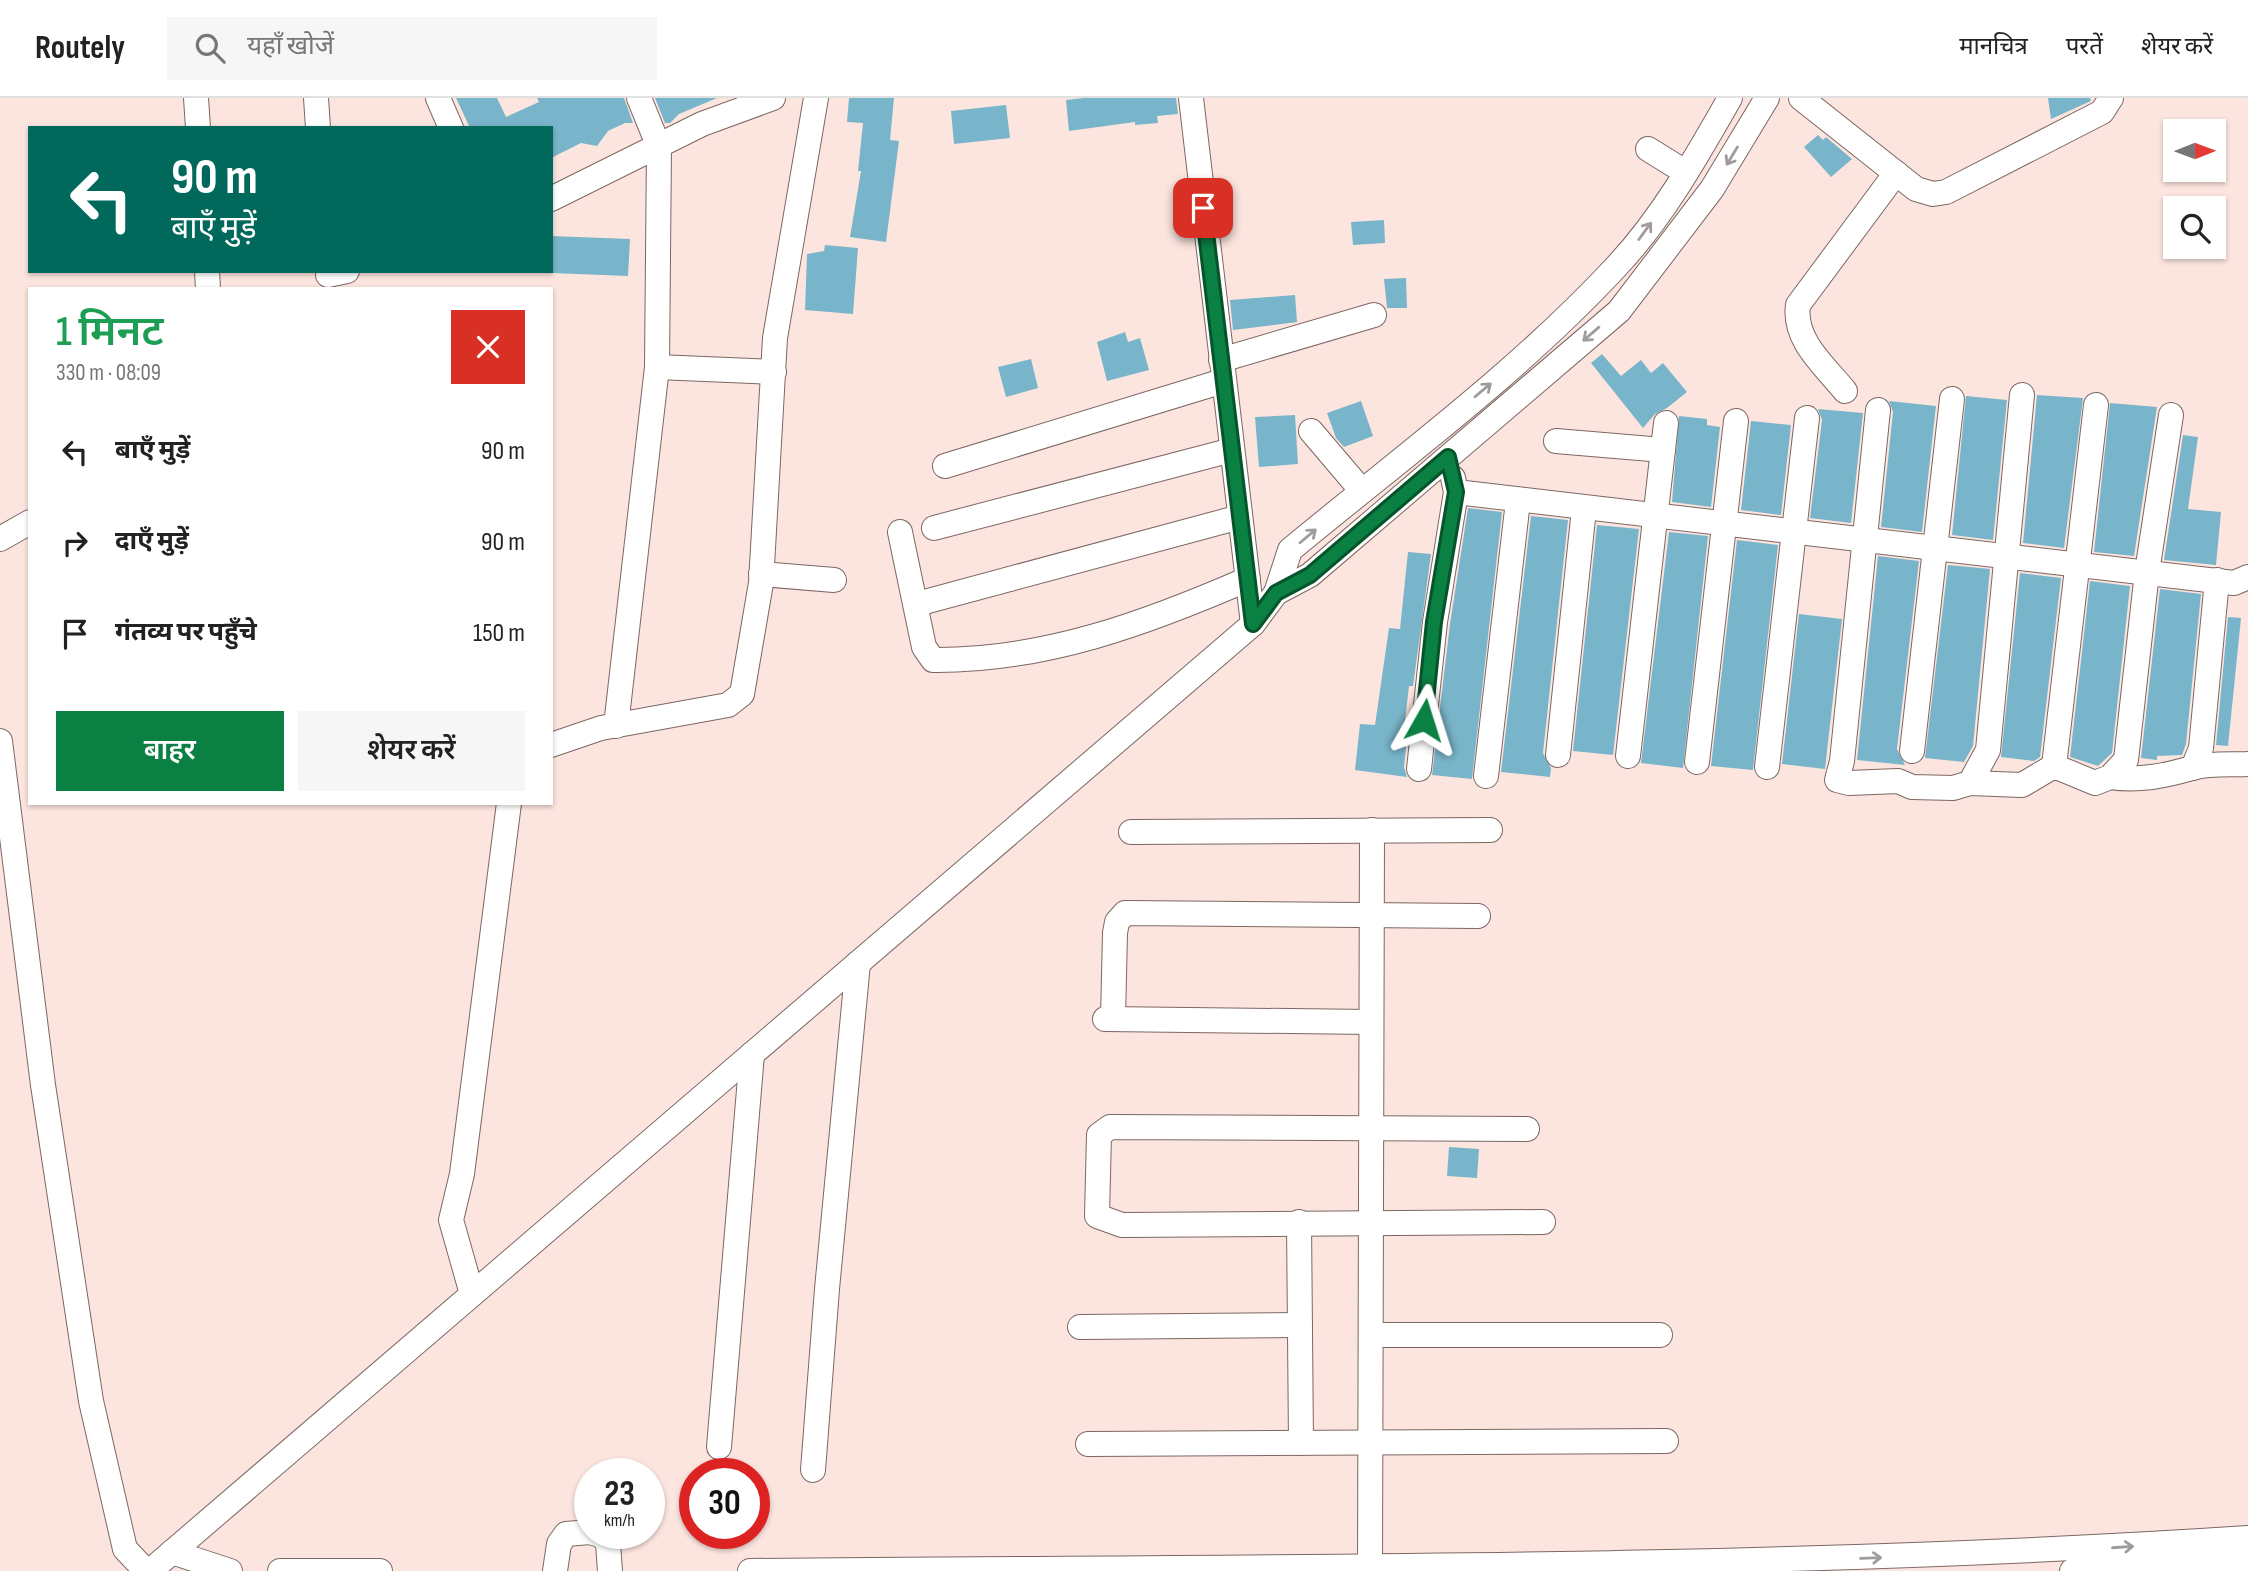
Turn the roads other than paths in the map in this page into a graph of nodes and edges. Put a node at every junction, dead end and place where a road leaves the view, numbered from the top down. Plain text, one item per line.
1 (196, 98) edge
2 (316, 98) edge
3 (438, 98) edge
4 (639, 98) edge
5 (773, 98) edge
6 (816, 98) edge
7 (1191, 98) edge
8 (1730, 98) edge
9 (1767, 98) edge
10 (1801, 98) edge
11 (2111, 98) edge
12 (198, 126) edge
13 (318, 126) edge
14 (450, 126) edge
15 (659, 147) junction
16 (1648, 149) dead end
17 (1685, 172) junction
18 (1896, 173) junction
19 (553, 198) edge
20 (1374, 315) dead end
21 (657, 368) junction
22 (1222, 370) junction
23 (774, 372) junction
24 (1845, 391) dead end
25 (2022, 395) dead end
26 (1952, 399) dead end
27 (2096, 405) dead end
28 (1878, 410) dead end
29 (2171, 415) dead end
30 (1807, 418) dead end
31 (1736, 421) dead end
32 (1666, 424) dead end
33 (1311, 430) dead end
34 (1556, 441) dead end
35 (1232, 450) junction
36 (1663, 450) junction
37 (1448, 457) junction
38 (945, 466) dead end
39 (1362, 491) junction
40 (1456, 492) junction
41 (1518, 500) junction
42 (1584, 509) junction
43 (1240, 517) junction
44 (1656, 517) junction
45 (28, 524) edge
46 (1724, 525) junction
47 (934, 528) dead end
48 (900, 532) dead end
49 (1793, 533) junction
50 (0, 539) edge
51 (1865, 540) junction
52 (1934, 548) junction
53 (2007, 556) junction
54 (2076, 564) junction
55 (2147, 572) junction
56 (761, 574) junction
57 (2248, 577) edge
58 (1248, 579) junction
59 (834, 580) dead end
60 (2217, 580) junction
61 (1276, 593) junction
62 (917, 604) junction
63 (1253, 624) junction
64 (616, 726) junction
65 (0, 741) edge
66 (553, 744) edge
67 (1912, 751) dead end
68 (1559, 755) dead end
69 (1628, 756) dead end
70 (1698, 762) dead end
71 (2248, 764) edge
72 (2054, 766) junction
73 (1767, 767) dead end
74 (2193, 768) junction
75 (1419, 769) dead end
76 (1486, 776) dead end
77 (2110, 777) junction
78 (1970, 783) junction
79 (509, 805) edge
80 (1372, 830) junction
81 (1490, 830) dead end
82 (1131, 832) dead end
83 (1370, 914) junction
84 (1478, 916) dead end
85 (858, 963) junction
86 (1371, 1022) junction
87 (752, 1054) junction
88 (1372, 1127) junction
89 (1527, 1129) dead end
90 (1373, 1221) junction
91 (1299, 1222) junction
92 (1543, 1222) dead end
93 (472, 1294) junction
94 (1300, 1325) junction
95 (1080, 1327) dead end
96 (1372, 1335) junction
97 (1660, 1335) dead end
98 (1666, 1441) dead end
99 (1301, 1443) junction
100 (1088, 1444) dead end
101 (1372, 1444) junction
102 (719, 1447) dead end
103 (813, 1470) dead end
104 (574, 1534) edge
105 (2248, 1538) edge
106 (608, 1549) edge
107 (172, 1552) junction
108 (2248, 1560) edge
109 (2073, 1564) edge
110 (204, 1567) edge
111 (1715, 1567) edge
112 (1346, 1568) edge
113 (1371, 1568) edge
114 (1140, 1569) edge
115 (148, 1571) edge
116 (230, 1571) edge
117 (280, 1571) edge
118 (380, 1571) edge
119 (555, 1571) edge
120 (610, 1571) edge
121 (750, 1571) edge

1 - 12 street
2 - 13 street
3 - 14 street
4 - 15 street
5 - 15 street
6 - 23 street
7 - 22 street
8 - 17 street
9 -> 37 street
10 - 18 street
11 - 18 street
15 - 19 street
15 - 21 street
16 - 17 street
39 -> 17 street
18 - 24 street
20 - 22 street
21 - 23 street
21 - 64 street
22 - 35 street
22 - 38 street
23 - 56 street
25 - 53 street
26 - 52 street
27 - 54 street
28 - 51 street
29 - 55 street
30 - 49 street
31 - 46 street
32 - 36 street
33 - 39 street
34 - 36 street
35 - 43 street
35 - 47 street
36 - 44 street
37 - 40 street
37 - 61 street
61 -> 39 street
40 - 41 street
40 - 75 street
41 - 42 street
41 - 76 street
42 - 44 street
42 - 68 street
43 - 58 street
43 - 62 street
44 - 46 street
44 - 69 street
45 - 50 street
46 - 49 street
46 - 70 street
48 - 62 street
49 - 51 street
49 - 73 street
51 - 52 street
51 - 78 street
52 - 53 street
52 - 67 street
53 - 54 street
53 - 78 street
54 - 55 street
54 - 72 street
55 - 60 street
55 - 77 street
56 - 59 street
56 - 64 street
57 - 60 street
58 - 62 street
58 - 63 street
60 - 74 street
61 - 63 street
63 - 85 street
64 - 66 street
65 - 115 street
71 - 74 street
72 - 77 street
72 - 78 street
74 - 77 street
79 - 93 street
80 - 81 street
80 - 82 street
80 - 83 street
83 - 84 street
83 - 86 street
83 - 86 street
85 - 87 street
85 - 103 street
86 - 88 street
87 - 93 street
87 - 102 street
88 - 89 street
88 - 90 street
88 - 91 street
90 - 91 street
90 - 92 street
90 - 96 street
91 - 94 street
93 - 107 street
94 - 95 street
94 - 99 street
96 - 97 street
96 - 101 street
98 - 101 street
99 - 100 street
99 - 101 street
101 - 113 street
104 - 119 street
109 -> 105 street
106 - 120 street
107 - 110 street
107 - 115 street
108 - 109 street
111 -> 109 street
110 - 116 street
111 - 113 street
112 - 113 street
112 - 114 street
114 - 121 street
117 - 118 street

